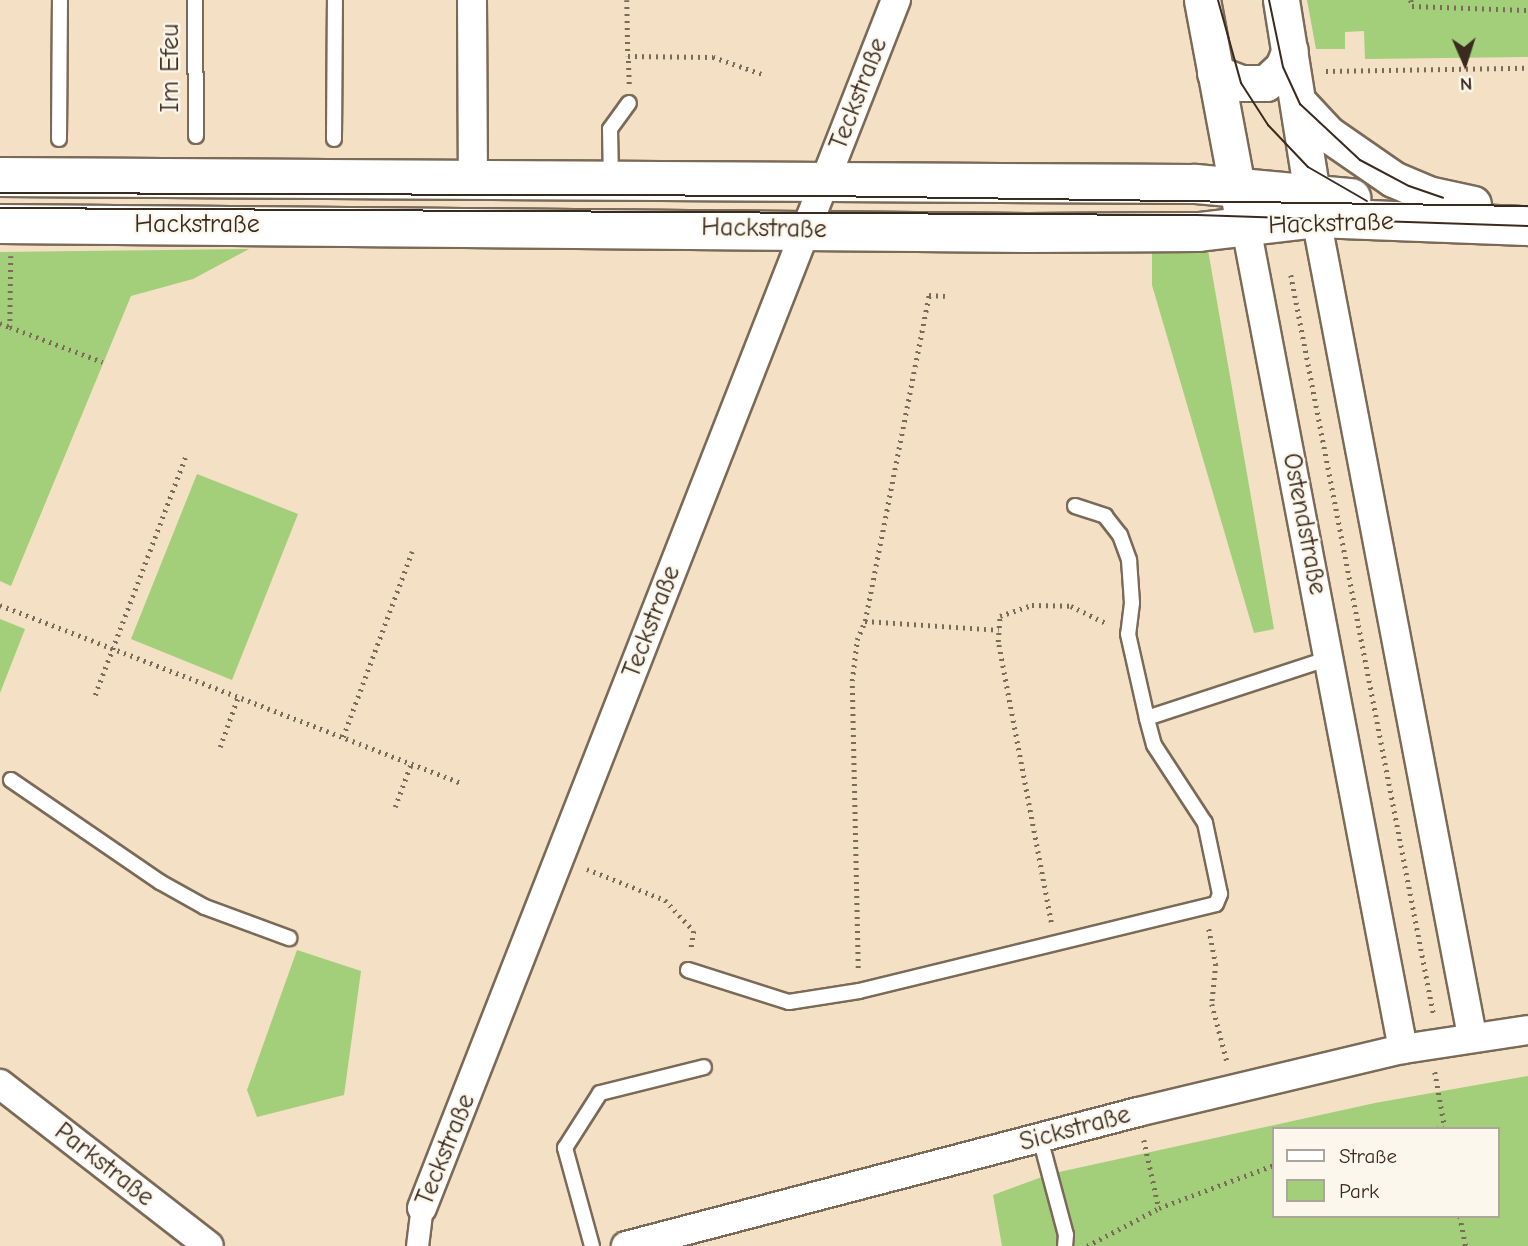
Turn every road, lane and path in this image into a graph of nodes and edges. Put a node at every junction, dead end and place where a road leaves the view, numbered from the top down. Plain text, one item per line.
1 (60, 0) edge
2 (195, 0) edge
3 (335, 0) edge
4 (472, 0) edge
5 (627, 0) edge
6 (896, 0) edge
7 (1202, 0) edge
8 (1281, 0) edge
9 (1411, 0) edge
10 (1528, 10) edge
11 (628, 56) junction
12 (1528, 68) edge
13 (1215, 73) junction
14 (762, 74) dead end
15 (1294, 76) junction
16 (629, 103) joint
17 (197, 136) dead end
18 (59, 139) dead end
19 (334, 139) dead end
20 (0, 177) edge
21 (473, 181) junction
22 (826, 181) junction
23 (611, 182) junction
24 (1235, 187) junction
25 (1473, 204) junction
26 (1314, 206) junction
27 (1528, 206) edge
28 (1528, 226) edge
29 (1245, 227) junction
30 (807, 230) junction
31 (5, 238) edge
32 (1291, 275) dead end
33 (945, 296) dead end
34 (0, 323) edge
35 (10, 327) junction
36 (103, 362) dead end
37 (185, 458) dead end
38 (1075, 506) dead end
39 (412, 551) dead end
40 (0, 605) edge
41 (865, 621) junction
42 (999, 629) junction
43 (1128, 634) junction
44 (112, 648) junction
45 (1330, 658) junction
46 (95, 695) dead end
47 (238, 697) junction
48 (1147, 718) junction
49 (343, 738) junction
50 (220, 747) dead end
51 (411, 764) junction
52 (11, 780) dead end
53 (461, 783) dead end
54 (395, 807) dead end
55 (560, 859) junction
56 (1206, 907) junction
57 (289, 938) dead end
58 (1055, 944) junction
59 (688, 970) joint
60 (1460, 972) junction
61 (1426, 978) junction
62 (1391, 984) junction
63 (859, 991) junction
64 (1528, 1030) edge
65 (1472, 1036) junction
66 (1439, 1042) junction
67 (1403, 1049) junction
68 (704, 1067) dead end
69 (0, 1084) edge
70 (1234, 1089) junction
71 (1445, 1127) edge
72 (1040, 1138) junction
73 (1146, 1148) dead end
74 (1272, 1166) edge
75 (422, 1208) joint
76 (1159, 1208) junction
77 (1460, 1218) edge
78 (208, 1246) edge
79 (417, 1246) edge
80 (592, 1246) edge
81 (626, 1246) edge
82 (1065, 1246) edge
83 (1087, 1246) edge
84 (1466, 1246) edge

1 - 18 lane
2 - 17 lane, Im Efeu
3 - 19 lane
4 - 21 street
5 - 11 path
6 - 22 street, Teckstraße
7 - 13 street, Ostendstraße
8 - 15 street
9 - 10 path
11 - 14 path
11 - 16 path
12 - 15 path
13 - 15 street
13 - 24 street, Ostendstraße
15 - 25 street
15 - 26 street
16 - 23 lane
20 - 21 main road, Hackstraße
21 - 23 main road, Hackstraße
22 - 23 main road, Hackstraße
22 - 24 main road, Hackstraße
22 - 30 street, Teckstraße
24 - 26 main road, Hackstraße
24 - 29 street, Ostendstraße
25 - 26 main road, Hackstraße
25 - 27 main road, Hackstraße
26 - 28 main road, Hackstraße
26 - 29 main road, Hackstraße
26 - 60 street
29 - 30 main road, Hackstraße
29 - 45 street, Ostendstraße
30 - 31 main road, Hackstraße
30 - 55 street, Teckstraße
31 - 35 path
32 - 61 path
33 - 41 path
34 - 35 path
35 - 36 path
37 - 44 path
38 - 43 lane
39 - 49 path
40 - 44 path
41 - 42 path
41 - 63 path
42 - 43 path
42 - 58 path
43 - 48 lane
44 - 46 path
44 - 47 path
45 - 48 lane
45 - 62 street, Ostendstraße
47 - 49 path
47 - 50 path
48 - 56 lane
49 - 51 path
51 - 53 path
51 - 54 path
52 - 57 lane
55 - 59 path
55 - 75 street, Teckstraße
56 - 58 lane
56 - 70 path
58 - 63 lane
59 - 63 lane
60 - 61 path
60 - 65 street
61 - 62 path
61 - 66 path
62 - 67 street, Ostendstraße
64 - 65 street, Sickstraße
65 - 66 street, Sickstraße
66 - 67 street, Sickstraße
67 - 70 street, Sickstraße
67 - 71 path
68 - 80 lane
69 - 78 street, Parkstraße
70 - 72 street, Sickstraße
72 - 81 street, Sickstraße
72 - 82 lane
73 - 76 path
74 - 76 path
75 - 79 street, Teckstraße
76 - 83 path
77 - 84 path

